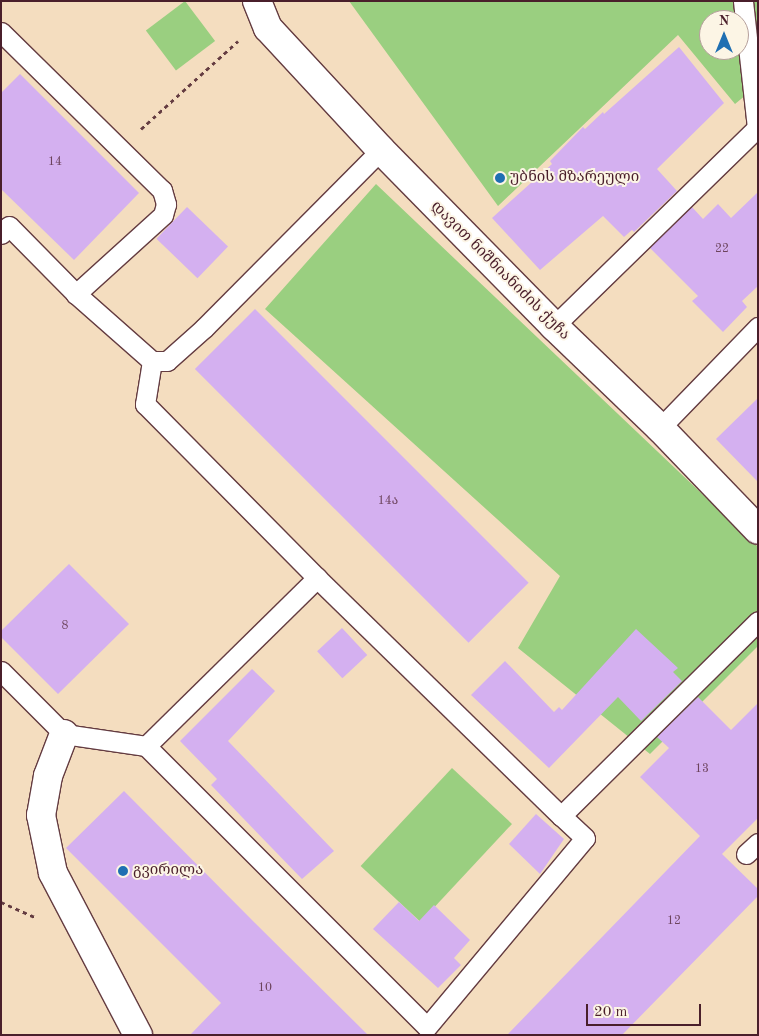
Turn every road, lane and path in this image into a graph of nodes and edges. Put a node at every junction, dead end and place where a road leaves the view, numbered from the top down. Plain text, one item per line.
1 (257, 1) edge
2 (743, 1) edge
3 (1, 32) edge
4 (239, 39) dead end
5 (758, 128) edge
6 (120, 148) junction
7 (381, 150) junction
8 (1, 234) edge
9 (76, 294) junction
10 (554, 326) junction
11 (758, 327) edge
12 (152, 362) junction
13 (660, 428) junction
14 (758, 530) edge
15 (317, 578) junction
16 (758, 621) edge
17 (1, 671) edge
18 (64, 734) junction
19 (146, 746) junction
20 (562, 816) junction
21 (1, 902) edge
22 (41, 920) dead end
23 (138, 1035) edge

1 - 7 street, დავით ნიშნიანიძის ქუჩა
2 - 5 lane
3 - 6 lane
4 - 6 path
5 - 10 lane
6 - 9 lane
7 - 10 street, დავით ნიშნიანიძის ქუჩა
7 - 12 lane
8 - 9 lane
9 - 12 lane
10 - 13 street, დავით ნიშნიანიძის ქუჩა
11 - 13 lane
12 - 15 lane
13 - 14 street, დავით ნიშნიანიძის ქუჩა
15 - 19 lane
15 - 20 lane
16 - 20 lane
17 - 18 lane
18 - 19 lane
18 - 23 street
19 - 20 lane
21 - 22 path

